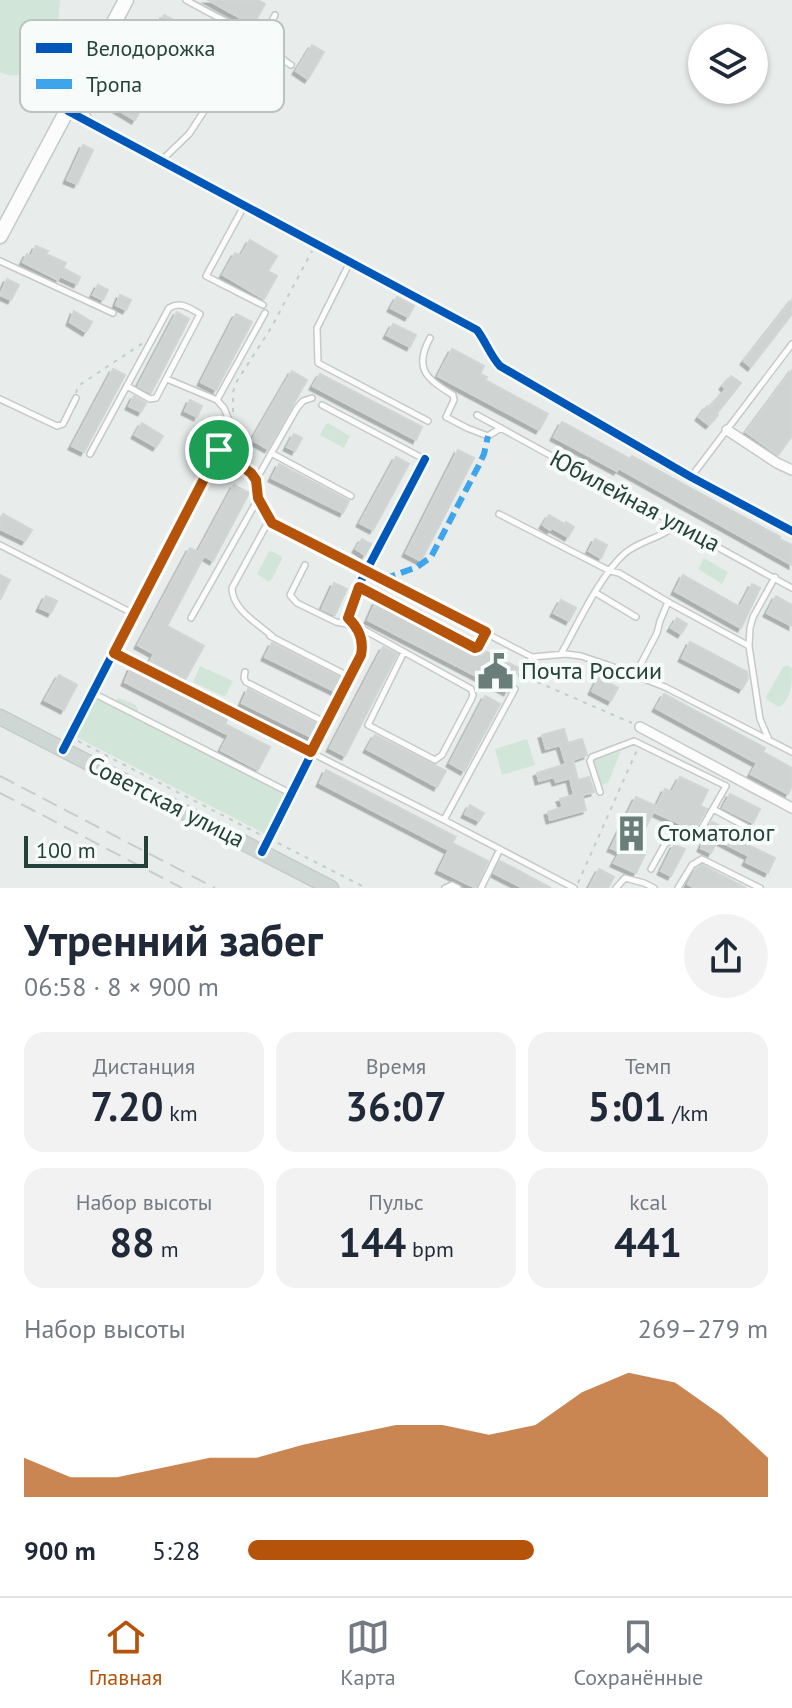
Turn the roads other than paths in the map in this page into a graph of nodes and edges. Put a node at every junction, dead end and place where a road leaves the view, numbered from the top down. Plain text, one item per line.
1 (186, 0) edge
2 (275, 15) dead end
3 (225, 20) edge
4 (272, 20) edge
5 (284, 60) edge
6 (291, 65) dead end
7 (67, 112) edge
8 (70, 112) edge
9 (86, 112) edge
10 (204, 112) edge
11 (92, 124) junction
12 (161, 161) junction
13 (245, 205) junction
14 (0, 236) edge
15 (0, 261) edge
16 (350, 261) junction
17 (263, 305) dead end
18 (113, 313) dead end
19 (265, 313) dead end
20 (430, 338) dead end
21 (792, 344) edge
22 (167, 379) junction
23 (127, 386) junction
24 (76, 398) road end
25 (312, 398) dead end
26 (0, 399) edge
27 (217, 400) junction
28 (322, 405) dead end
29 (477, 415) dead end
30 (428, 421) dead end
31 (231, 425) joint
32 (501, 428) junction
33 (727, 430) junction
34 (219, 450) junction
35 (271, 453) junction
36 (90, 454) dead end
37 (425, 459) joint
38 (792, 470) edge
39 (691, 477) junction
40 (256, 480) junction
41 (351, 496) dead end
42 (258, 498) junction
43 (499, 514) dead end
44 (272, 523) junction
45 (676, 524) junction
46 (792, 531) edge
47 (0, 545) edge
48 (305, 565) dead end
49 (367, 570) junction
50 (610, 571) junction
51 (775, 577) junction
52 (359, 587) junction
53 (792, 588) edge
54 (596, 593) junction
55 (668, 602) junction
56 (134, 614) junction
57 (636, 617) dead end
58 (191, 618) dead end
59 (357, 626) junction
60 (486, 632) junction
61 (749, 646) junction
62 (404, 652) junction
63 (114, 653) junction
64 (561, 655) junction
65 (532, 657) junction
66 (245, 672) dead end
67 (522, 675) road end
68 (635, 675) junction
69 (350, 677) junction
70 (515, 689) dead end
71 (93, 693) junction
72 (0, 717) edge
73 (326, 723) junction
74 (640, 727) road end
75 (769, 741) junction
76 (67, 743) junction
77 (311, 752) junction
78 (792, 752) edge
79 (730, 775) junction
80 (726, 786) junction
81 (600, 792) dead end
82 (290, 793) junction
83 (792, 808) edge
84 (713, 809) junction
85 (444, 820) junction
86 (754, 831) dead end
87 (265, 845) junction
88 (500, 849) junction
89 (651, 869) dead end
90 (331, 888) edge
91 (445, 888) edge
92 (458, 888) edge
93 (481, 888) edge
94 (575, 888) edge
95 (616, 888) edge
96 (654, 888) edge
97 (678, 888) edge
98 (760, 888) edge

1 - 3 lane
2 - 4 lane
5 - 6 lane
7 - 14 main road
8 - 11 street
9 - 11 lane
10 - 12 lane
11 - 12 street
12 - 13 street
13 - 16 street
13 - 17 lane
15 - 18 lane
16 - 30 lane
16 - 39 street
19 - 27 lane
20 - 32 lane
21 - 33 lane
22 - 23 lane
22 - 23 lane
22 - 27 lane
23 - 36 lane
24 - 26 lane
25 - 35 lane
27 - 31 lane
28 - 37 lane
29 - 32 lane, Юбилейная улица
31 - 34 street
32 - 45 lane, Юбилейная улица
33 - 38 street
33 - 39 lane
34 - 40 lane
34 - 56 street
35 - 40 lane
35 - 41 lane
37 - 49 street
39 - 46 street
40 - 42 lane
42 - 44 lane
42 - 58 lane
43 - 50 lane
44 - 49 lane
44 - 69 lane
45 - 50 lane
45 - 51 lane, Юбилейная улица
47 - 56 lane
48 - 59 lane
49 - 52 street
49 - 60 lane
50 - 54 lane
50 - 55 lane
51 - 53 lane, Юбилейная улица
51 - 61 lane
52 - 59 street
52 - 60 lane
54 - 57 lane
54 - 64 lane
55 - 61 lane
55 - 68 lane
56 - 63 street
59 - 62 lane
59 - 69 street
60 - 65 lane
61 - 75 lane
62 - 62 lane
63 - 71 street
63 - 77 lane
64 - 65 lane
64 - 68 lane
65 - 67 lane
66 - 73 lane
68 - 75 lane
69 - 73 street
70 - 85 lane
71 - 76 street
71 - 82 lane
72 - 76 main road, Советская улица
73 - 77 street
74 - 79 street
75 - 78 lane
76 - 87 main road, Советская улица
77 - 82 street
77 - 85 lane
79 - 80 street
79 - 83 street
80 - 81 lane
80 - 84 lane
82 - 87 street
84 - 86 lane
84 - 89 lane
85 - 88 lane
87 - 90 main road, Советская улица
88 - 93 lane
88 - 94 lane
91 - 92 lane
95 - 96 lane
97 - 98 lane

